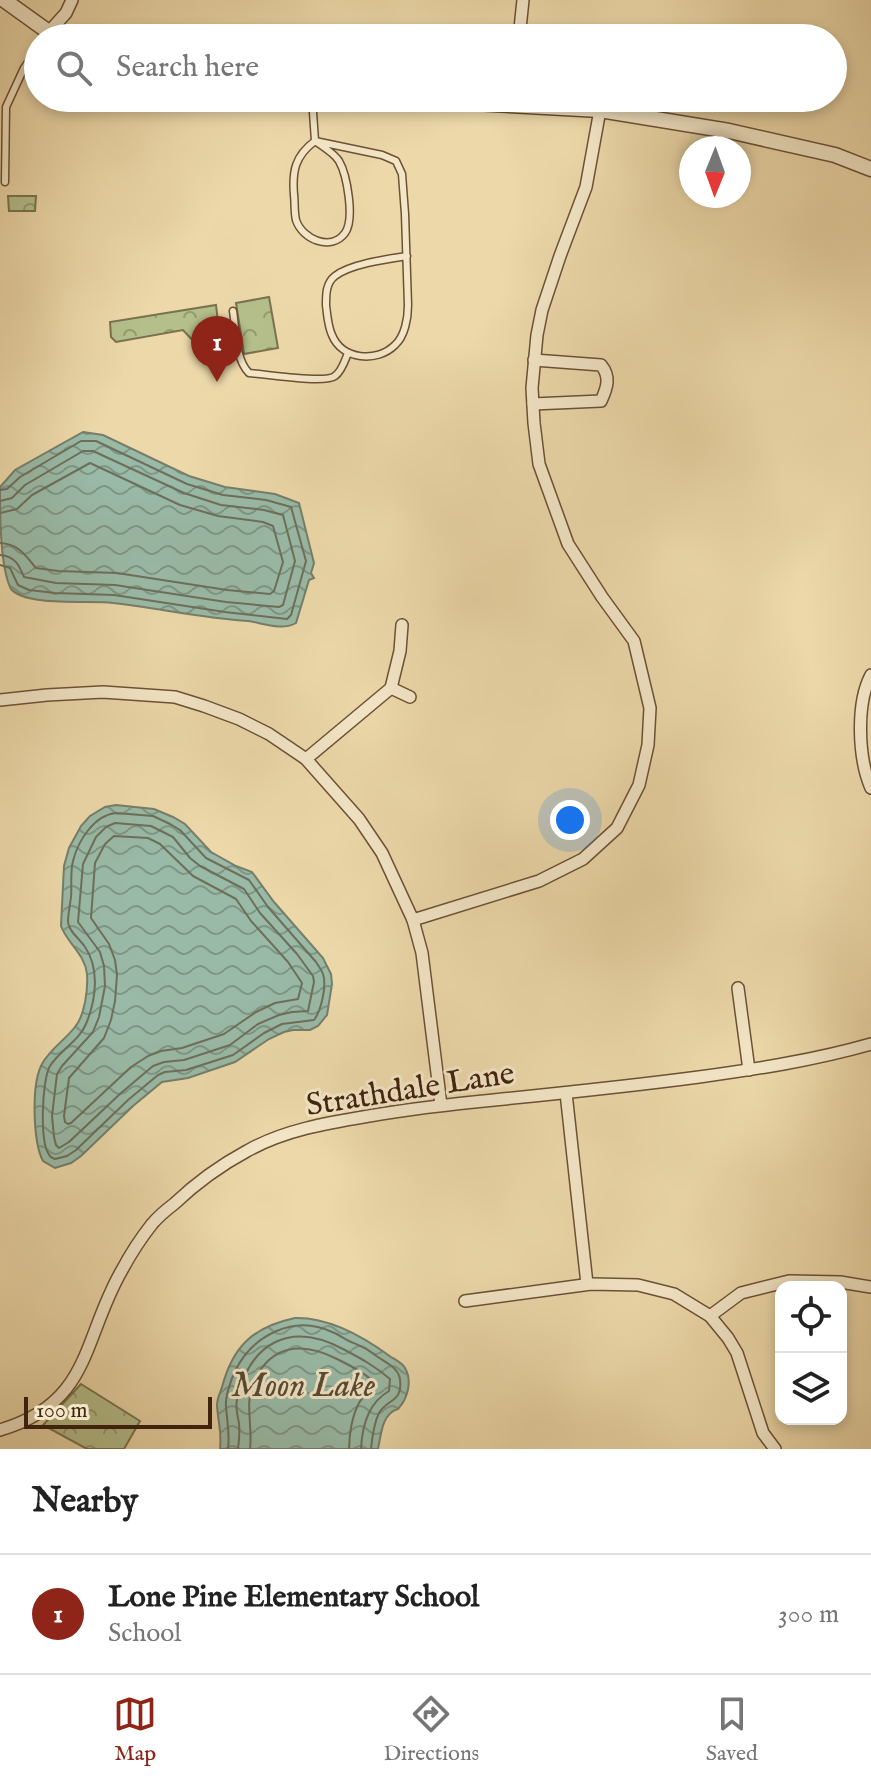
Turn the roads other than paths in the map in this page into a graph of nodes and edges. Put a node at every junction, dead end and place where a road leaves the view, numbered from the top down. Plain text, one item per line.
1 (4, 0) edge
2 (72, 0) edge
3 (523, 0) edge
4 (35, 24) edge
5 (58, 24) edge
6 (520, 24) edge
7 (24, 68) edge
8 (313, 112) edge
9 (600, 112) edge
10 (612, 112) edge
11 (315, 141) junction
12 (871, 169) edge
13 (5, 182) dead end
14 (407, 256) junction
15 (233, 311) dead end
16 (348, 353) junction
17 (534, 360) junction
18 (533, 404) junction
19 (402, 625) dead end
20 (871, 675) edge
21 (391, 688) junction
22 (410, 697) dead end
23 (0, 700) edge
24 (306, 759) junction
25 (871, 788) edge
26 (413, 920) junction
27 (738, 988) dead end
28 (871, 1044) edge
29 (749, 1070) junction
30 (566, 1093) junction
31 (441, 1105) junction
32 (587, 1284) junction
33 (871, 1287) edge
34 (465, 1301) dead end
35 (710, 1316) junction
36 (0, 1430) edge
37 (775, 1449) edge

1 - 4 street
2 - 5 street
3 - 6 street
7 - 13 lane
8 - 11 lane
9 - 17 street
10 - 12 street
11 - 11 lane
11 - 14 lane
14 - 16 lane
14 - 16 lane
15 - 16 lane
17 - 18 street
17 - 18 street
18 - 26 street
19 - 21 street
20 - 25 street
21 - 22 street
21 - 24 street
23 - 24 street
24 - 26 street
26 - 31 street
27 - 29 street
28 - 29 street, Strathdale Lane
29 - 30 street, Strathdale Lane
30 - 31 street, Strathdale Lane
30 - 32 street
31 - 36 street, Strathdale Lane
32 - 34 street
32 - 35 street
33 - 35 street
35 - 37 street

